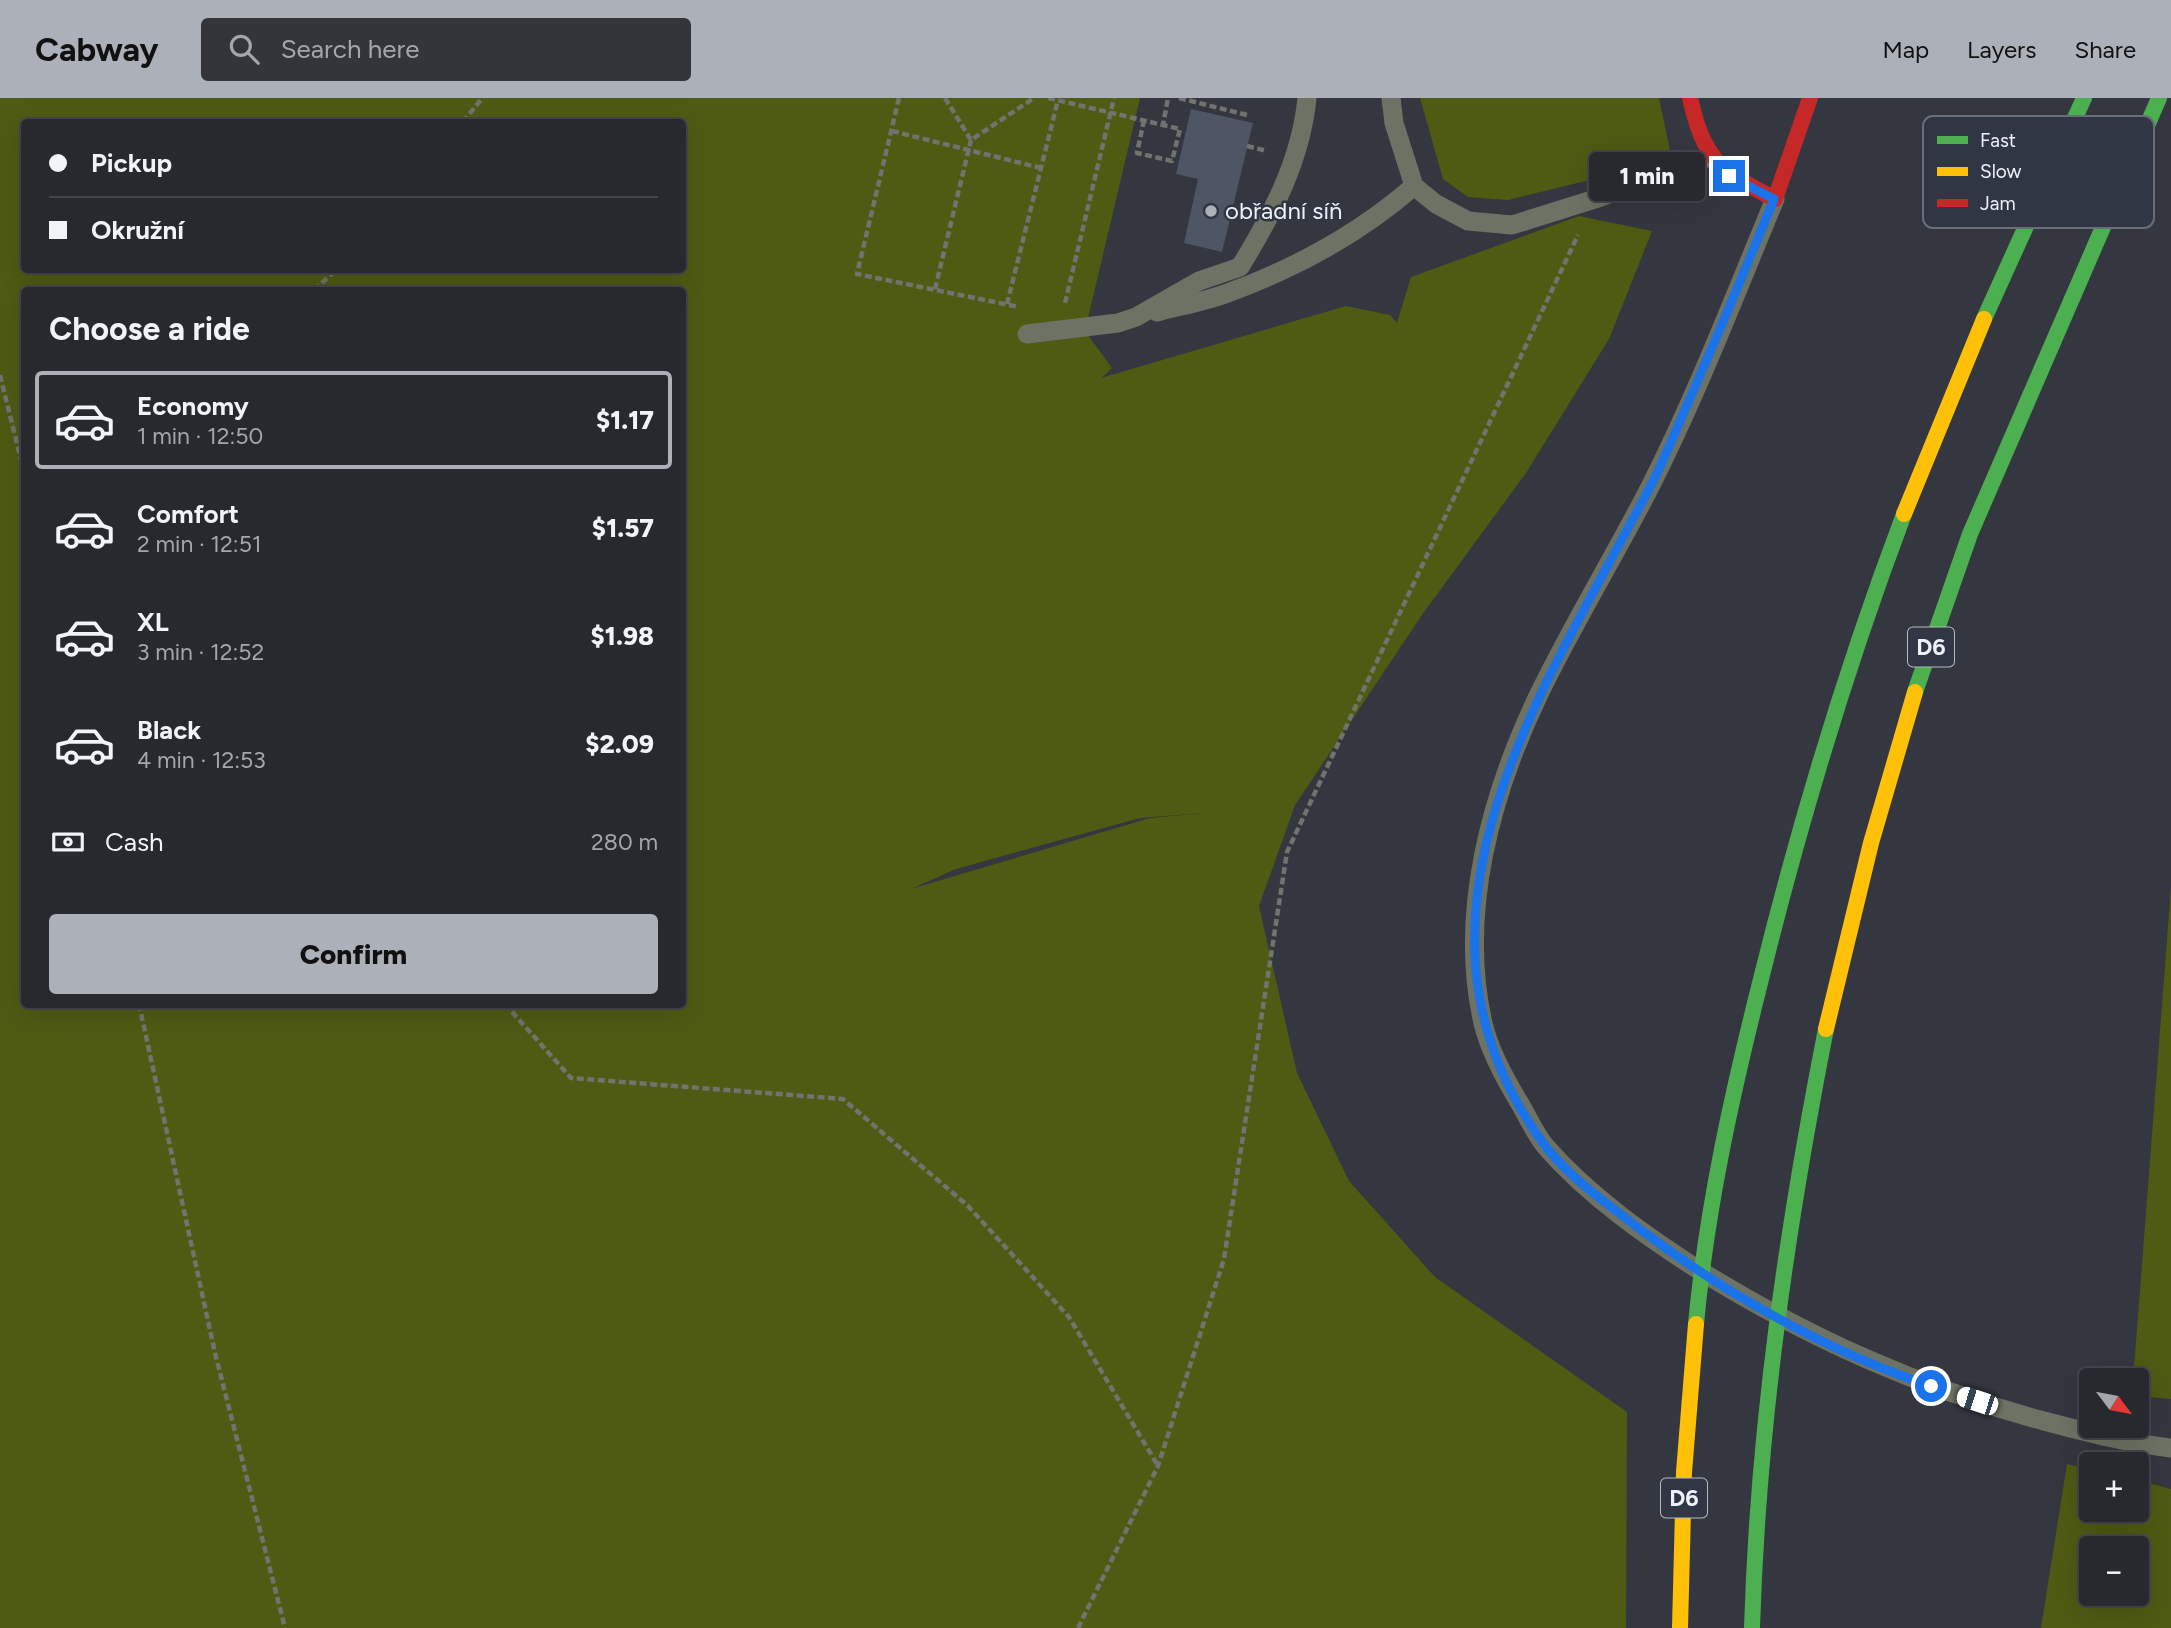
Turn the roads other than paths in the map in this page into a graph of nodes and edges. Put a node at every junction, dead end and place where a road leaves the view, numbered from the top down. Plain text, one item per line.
1 (1307, 98) edge
2 (1391, 98) edge
3 (1690, 98) edge
4 (1810, 98) edge
5 (2084, 98) edge
6 (2159, 98) edge
7 (2076, 116) edge
8 (2151, 116) edge
9 (1709, 156) junction
10 (1414, 186) junction
11 (1774, 199) junction
12 (2024, 228) edge
13 (2101, 228) edge
14 (1136, 317) junction
15 (1027, 334) dead end
16 (2171, 1448) edge
17 (1680, 1628) edge
18 (1752, 1628) edge

1 - 14 lane
2 - 10 lane
3 - 9 main road
4 - 11 main road
5 - 7 main road, D6
6 - 8 main road, D6
9 - 10 lane
9 - 11 main road
10 - 14 lane
11 - 16 lane
12 - 17 main road, D6
13 - 18 main road, D6
14 - 15 lane

